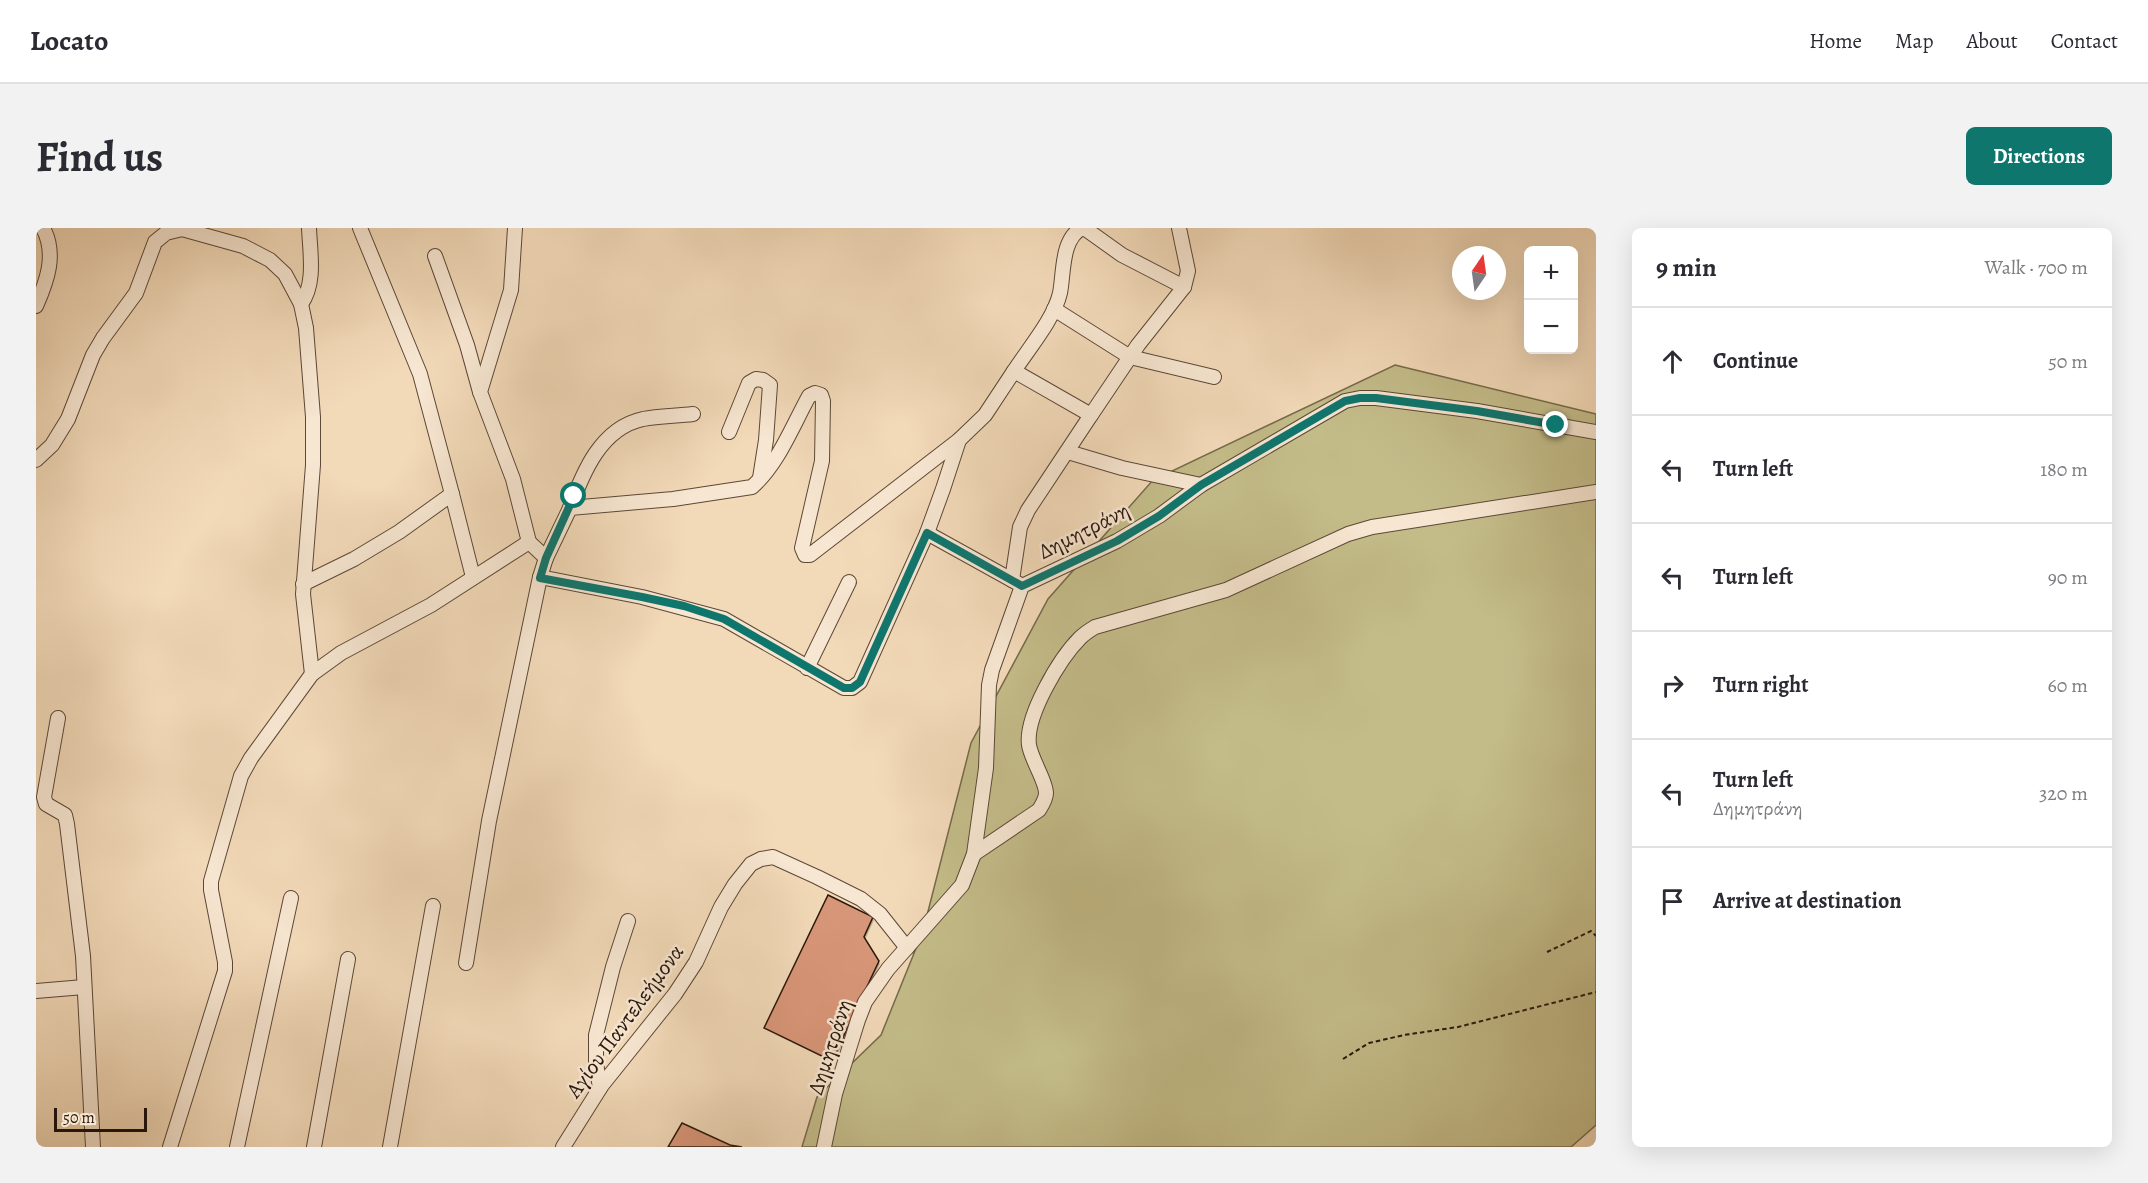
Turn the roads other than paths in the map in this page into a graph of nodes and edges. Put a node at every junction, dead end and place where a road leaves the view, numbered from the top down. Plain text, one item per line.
1 (43, 228) edge
2 (309, 228) edge
3 (360, 228) edge
4 (515, 228) edge
5 (1179, 228) edge
6 (435, 256) dead end
7 (1184, 287) junction
8 (301, 304) junction
9 (36, 306) edge
10 (1054, 309) junction
11 (1130, 357) junction
12 (1014, 371) junction
13 (1214, 377) dead end
14 (480, 392) junction
15 (693, 414) dead end
16 (1091, 415) junction
17 (729, 432) dead end
18 (1596, 432) edge
19 (959, 440) junction
20 (1068, 452) junction
21 (36, 460) edge
22 (759, 480) junction
23 (1201, 485) junction
24 (1596, 492) edge
25 (452, 494) junction
26 (570, 508) junction
27 (927, 533) junction
28 (529, 542) junction
29 (546, 558) junction
30 (473, 577) junction
31 (540, 578) junction
32 (849, 582) dead end
33 (1017, 583) junction
34 (303, 584) junction
35 (807, 668) junction
36 (312, 674) junction
37 (58, 718) dead end
38 (974, 854) junction
39 (291, 898) dead end
40 (433, 906) dead end
41 (628, 921) dead end
42 (907, 948) junction
43 (348, 959) dead end
44 (466, 963) dead end
45 (84, 987) junction
46 (36, 991) edge
47 (600, 1088) junction
48 (93, 1147) edge
49 (170, 1147) edge
50 (237, 1147) edge
51 (315, 1147) edge
52 (390, 1147) edge
53 (563, 1147) edge
54 (824, 1147) edge

1 - 9 street
2 - 8 street
3 - 25 street
4 - 14 street
5 - 7 street
6 - 14 street
7 - 10 street
7 - 11 street
8 - 21 street
8 - 34 street
10 - 11 street
10 - 12 street
11 - 13 street
11 - 16 street
12 - 16 street
12 - 19 street
14 - 28 street
15 - 26 street
16 - 20 street
17 - 22 street
18 - 23 street, Δημητράνη
19 - 22 street
19 - 27 street
20 - 23 street
20 - 33 street
22 - 26 street
23 - 33 street, Δημητράνη
24 - 38 street
25 - 30 street
25 - 34 street
26 - 29 street
27 - 33 street
27 - 35 street
28 - 29 street
28 - 30 street
29 - 31 street
30 - 36 street
31 - 35 street
31 - 44 street
32 - 35 street
33 - 38 street, Δημητράνη
34 - 36 street
36 - 49 street
37 - 45 street
38 - 42 street, Δημητράνη
39 - 50 street
40 - 52 street
41 - 47 street
42 - 47 street, Αγίου Παντελεήμονα
42 - 54 street, Δημητράνη
43 - 51 street
45 - 46 street
45 - 48 street
47 - 53 street, Αγίου Παντελεήμονα

